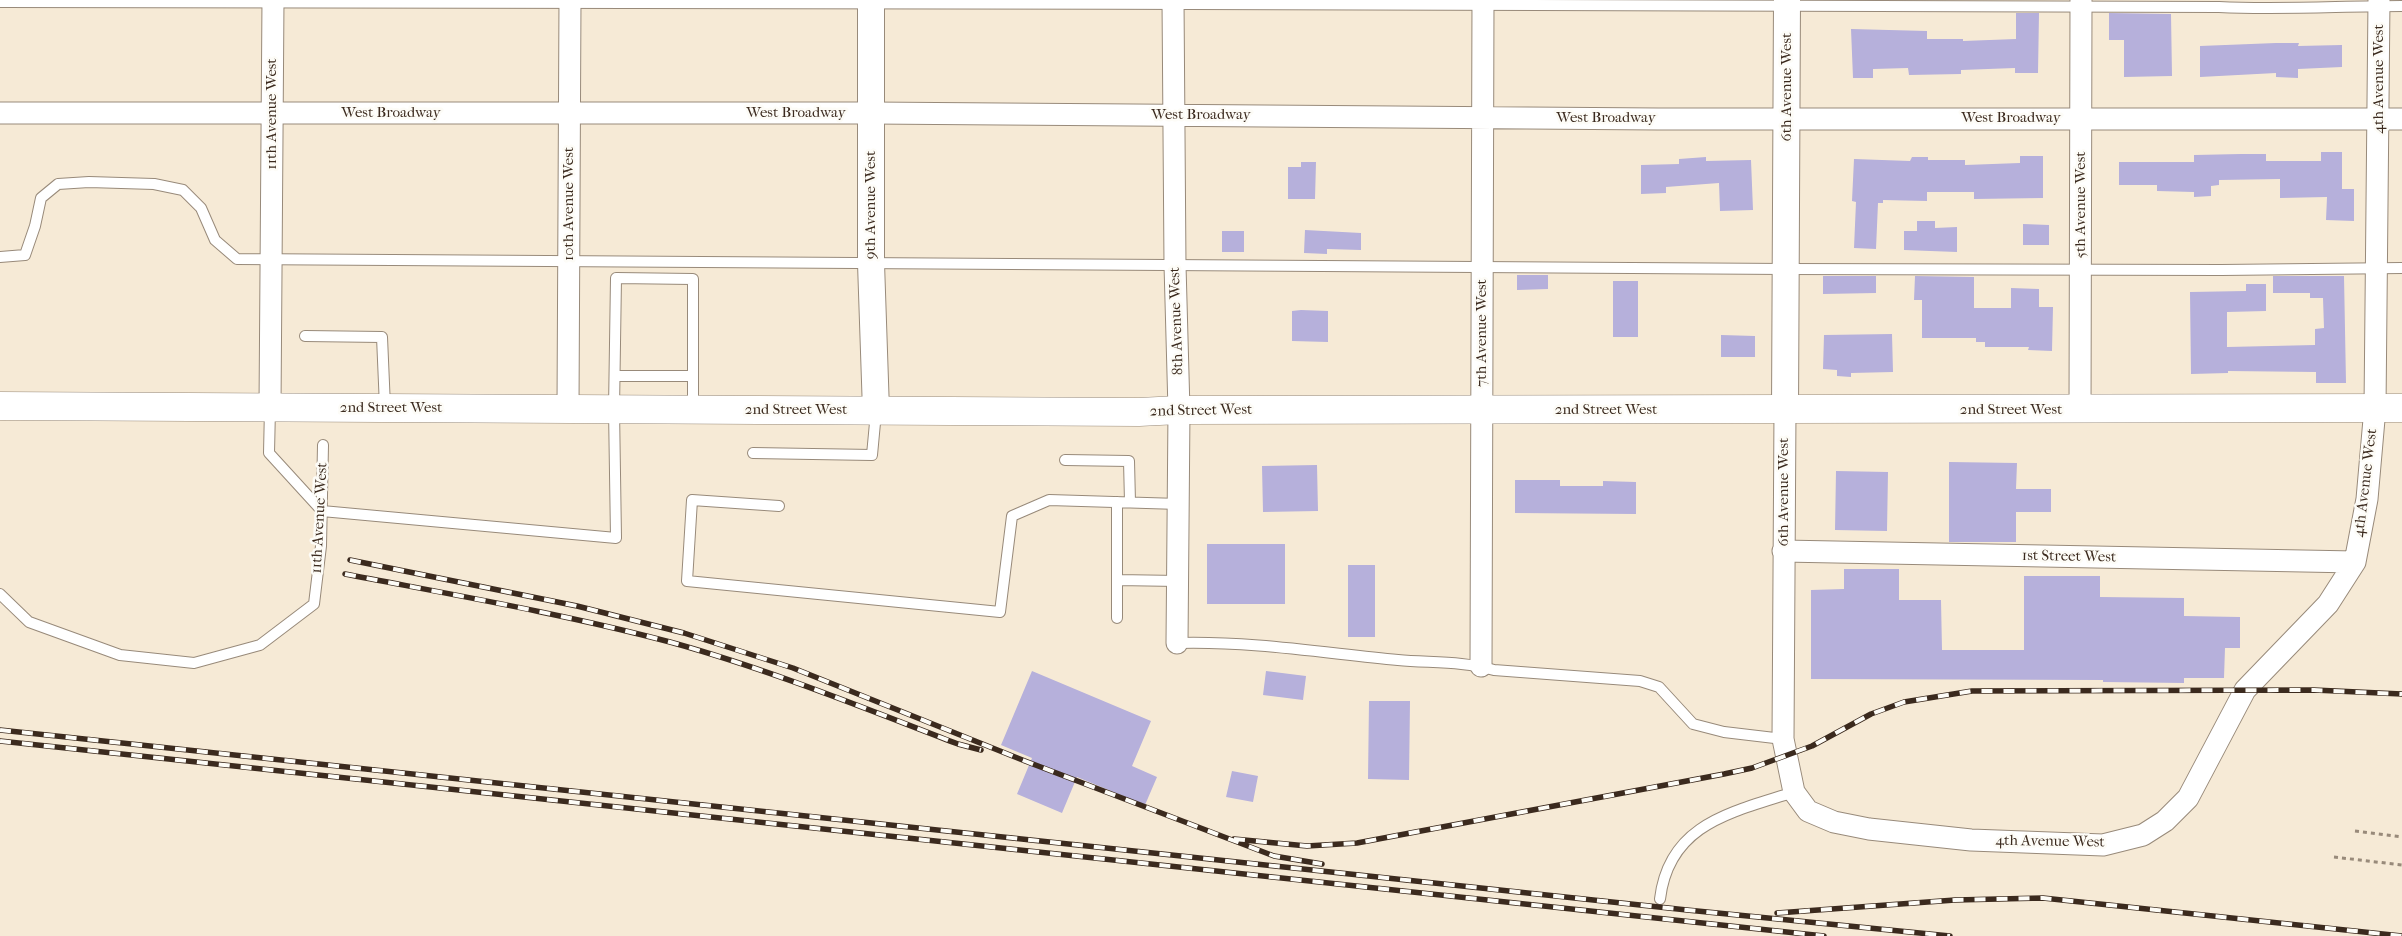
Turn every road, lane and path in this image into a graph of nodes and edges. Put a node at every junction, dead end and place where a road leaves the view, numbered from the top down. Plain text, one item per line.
1 (273, 1) edge
2 (1173, 1) edge
3 (0, 2) edge
4 (570, 2) edge
5 (871, 2) edge
6 (1483, 2) edge
7 (1788, 3) edge
8 (2081, 3) edge
9 (2379, 3) edge
10 (2402, 6) edge
11 (0, 113) edge
12 (272, 113) junction
13 (569, 113) junction
14 (871, 113) junction
15 (1174, 115) junction
16 (1483, 118) junction
17 (1787, 118) junction
18 (2081, 118) junction
19 (2378, 119) junction
20 (2402, 119) edge
21 (0, 256) edge
22 (271, 260) junction
23 (569, 261) junction
24 (871, 263) junction
25 (1175, 265) junction
26 (1482, 267) junction
27 (2377, 268) junction
28 (2402, 268) edge
29 (1786, 269) junction
30 (2080, 270) junction
31 (305, 336) dead end
32 (615, 376) junction
33 (693, 376) junction
34 (0, 406) edge
35 (270, 407) junction
36 (385, 408) junction
37 (568, 408) junction
38 (614, 408) junction
39 (2375, 408) junction
40 (2402, 408) edge
41 (693, 409) junction
42 (1179, 410) junction
43 (1482, 410) junction
44 (1784, 410) junction
45 (2080, 410) junction
46 (876, 411) junction
47 (322, 445) dead end
48 (753, 453) dead end
49 (1065, 460) dead end
50 (1117, 502) junction
51 (1130, 502) junction
52 (1179, 504) junction
53 (779, 506) dead end
54 (322, 511) junction
55 (1783, 551) junction
56 (2355, 562) junction
57 (1117, 580) junction
58 (1178, 581) junction
59 (0, 594) edge
60 (1117, 618) dead end
61 (1177, 643) joint
62 (1481, 666) junction
63 (1783, 739) junction
64 (1794, 792) junction
65 (2355, 831) dead end
66 (2402, 838) edge
67 (1971, 840) joint
68 (2334, 857) dead end
69 (2402, 866) edge
70 (1660, 899) dead end

1 - 3 lane
1 - 4 lane
1 - 12 street, 11th Avenue West
2 - 5 lane
2 - 6 lane
2 - 15 street, 8th Avenue West
4 - 5 lane
4 - 13 street, 10th Avenue West
5 - 14 street, 9th Avenue West
6 - 7 lane
6 - 16 street, 7th Avenue West
7 - 8 lane
7 - 17 street, 6th Avenue West
8 - 9 lane
8 - 18 street, 5th Avenue West
9 - 10 lane
9 - 19 street, 4th Avenue West
11 - 12 street, West Broadway
12 - 13 street, West Broadway
12 - 22 street, 11th Avenue West
13 - 14 street, West Broadway
13 - 23 street, 10th Avenue West
14 - 15 street, West Broadway
14 - 24 street, 9th Avenue West
15 - 16 street, West Broadway
15 - 25 street, 8th Avenue West
16 - 17 street, West Broadway
16 - 26 street, 7th Avenue West
17 - 18 street, West Broadway
17 - 29 street, 6th Avenue West
18 - 19 street, West Broadway
18 - 30 street, 5th Avenue West
19 - 20 street, West Broadway
19 - 27 street, 4th Avenue West
21 - 22 lane
22 - 23 lane
22 - 35 street, 11th Avenue West
23 - 24 lane
23 - 37 street, 10th Avenue West
24 - 25 lane
24 - 46 street, 9th Avenue West
25 - 26 lane
25 - 42 street, 8th Avenue West
26 - 29 lane
26 - 43 street, 7th Avenue West
27 - 28 lane
27 - 30 lane
27 - 39 street, 4th Avenue West
29 - 30 lane
29 - 44 street, 6th Avenue West
30 - 45 street, 5th Avenue West
31 - 36 lane
32 - 33 lane
32 - 33 lane
32 - 38 lane
33 - 41 lane
34 - 35 main road, 2nd Street West
35 - 36 main road, 2nd Street West
35 - 54 lane
36 - 37 main road, 2nd Street West
37 - 38 main road, 2nd Street West
38 - 41 main road, 2nd Street West
38 - 54 lane
39 - 40 main road, 2nd Street West
39 - 45 main road, 2nd Street West
39 - 56 street, 4th Avenue West
41 - 46 main road, 2nd Street West
42 - 43 main road, 2nd Street West
42 - 46 main road, 2nd Street West
42 - 52 street, 8th Avenue West
43 - 44 main road, 2nd Street West
43 - 62 street, 7th Avenue West
44 - 45 main road, 2nd Street West
44 - 55 street, 6th Avenue West
46 - 48 lane
47 - 54 lane, 11th Avenue West
49 - 51 lane
50 - 51 lane
50 - 53 lane
50 - 57 lane
51 - 52 lane
52 - 58 street, 8th Avenue West
54 - 59 lane, 11th Avenue West
55 - 56 street, 1st Street West
55 - 63 street, 6th Avenue West
56 - 67 street, 4th Avenue West
57 - 58 lane
57 - 60 lane
58 - 61 street, 8th Avenue West
61 - 62 lane
62 - 63 lane
63 - 64 street, 6th Avenue West
64 - 67 street, 6th Avenue West
64 - 70 lane
65 - 66 path
68 - 69 path

